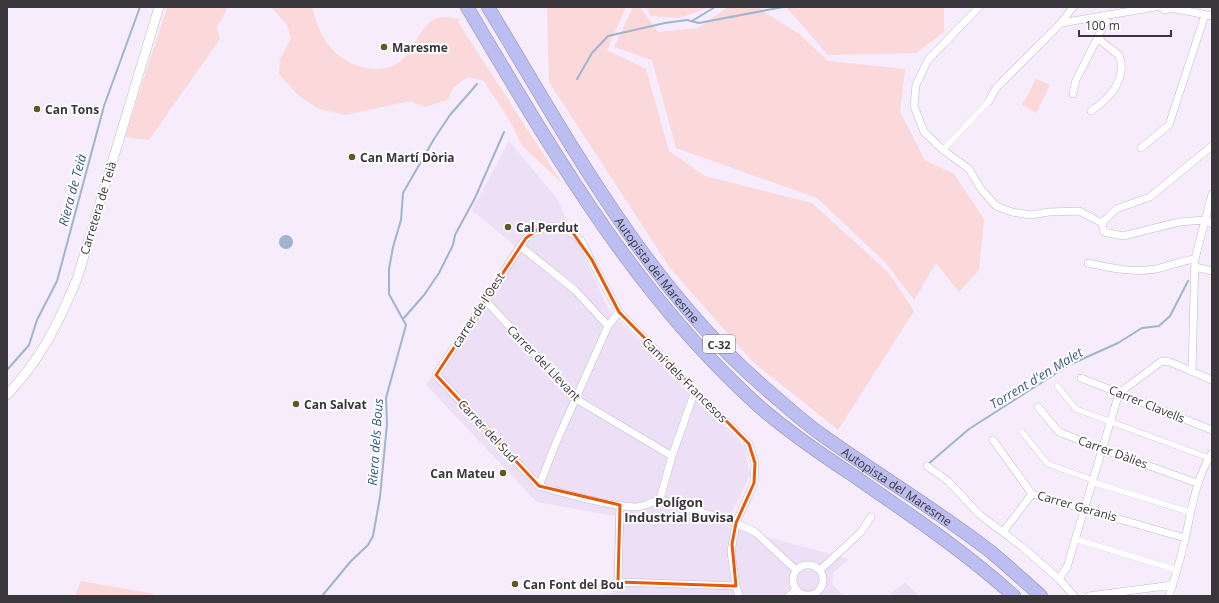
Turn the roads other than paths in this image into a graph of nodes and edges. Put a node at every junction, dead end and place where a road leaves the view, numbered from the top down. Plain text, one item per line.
1 (159, 7) edge
2 (467, 7) edge
3 (488, 7) edge
4 (979, 7) edge
5 (1073, 7) edge
6 (1155, 7) edge
7 (1160, 7) edge
8 (1109, 15) junction
9 (1209, 15) edge
10 (1061, 23) junction
11 (1098, 36) junction
12 (1073, 94) dead end
13 (989, 101) joint
14 (1091, 111) dead end
15 (1212, 146) edge
16 (1141, 148) dead end
17 (943, 150) junction
18 (1212, 194) edge
19 (1208, 222) edge
20 (1102, 223) junction
21 (520, 246) junction
22 (1195, 258) junction
23 (1088, 263) dead end
24 (1195, 267) junction
25 (1212, 270) edge
26 (485, 300) junction
27 (619, 312) junction
28 (608, 326) junction
29 (1192, 372) junction
30 (436, 375) joint
31 (1081, 378) dead end
32 (1212, 380) edge
33 (1057, 386) dead end
34 (695, 391) junction
35 (1119, 393) junction
36 (7, 395) edge
37 (576, 399) junction
38 (1038, 407) dead end
39 (1110, 423) junction
40 (1212, 430) edge
41 (1022, 432) dead end
42 (993, 440) dead end
43 (1102, 450) junction
44 (672, 456) junction
45 (1210, 456) edge
46 (927, 466) dead end
47 (1092, 482) junction
48 (1197, 483) junction
49 (539, 486) junction
50 (1032, 494) junction
51 (660, 499) junction
52 (620, 505) junction
53 (1084, 508) junction
54 (1189, 512) junction
55 (871, 517) dead end
56 (736, 523) junction
57 (1003, 532) junction
58 (1185, 538) junction
59 (1075, 539) junction
60 (796, 570) junction
61 (820, 570) junction
62 (1177, 570) junction
63 (1059, 579) junction
64 (1173, 584) junction
65 (736, 586) junction
66 (796, 590) junction
67 (819, 591) junction
68 (739, 596) edge
69 (789, 596) edge
70 (825, 596) edge
71 (1014, 596) edge
72 (1040, 596) edge
73 (1074, 596) edge
74 (1089, 596) edge
75 (1170, 596) edge

1 - 36 street, Carretera de Teià
2 - 71 highway, Autopista del Maresme / C-32
3 - 72 highway, Autopista del Maresme / C-32
4 - 17 street
5 - 10 street
6 - 8 street
7 - 9 street
8 - 10 street
8 - 11 street
9 - 16 street
10 - 13 street
11 - 12 street
11 - 14 street
13 - 17 street
15 - 20 street
17 - 20 street
18 - 19 street
19 - 20 street
19 - 22 street
21 - 26 street, carrer de l'Oest
21 - 27 street, Camí dels Francesos
21 - 28 street
22 - 23 street
22 - 24 street
24 - 25 street
24 - 29 street
26 - 30 street, carrer de l'Oest
26 - 37 street, Carrer del Llevant
27 - 28 street
27 - 34 street, Camí dels Francesos
28 - 37 street
29 - 32 street
29 - 35 street
30 - 49 street, Carrer del Sud
31 - 35 street, Carrer Clavells
33 - 39 street
34 - 44 street
34 - 56 street, Camí dels Francesos
35 - 39 street
35 - 40 street, Carrer Clavells
37 - 44 street, Carrer del Llevant
37 - 49 street
38 - 43 street, Carrer Dàlies
39 - 43 street
39 - 45 street
41 - 47 street
42 - 50 street, Carrer Geranis
43 - 47 street
43 - 48 street, Carrer Dàlies
44 - 51 street
45 - 48 street
46 - 57 street
47 - 53 street
47 - 54 street
48 - 54 street
49 - 52 street
50 - 53 street, Carrer Geranis
50 - 57 street
51 - 52 street
51 - 56 street
52 - 65 street
53 - 58 street, Carrer Geranis
53 - 59 street
54 - 58 street
55 - 61 street
56 - 60 street
56 - 65 street, Camí dels Francesos
57 - 63 street
58 - 62 street
59 - 62 street
59 - 63 street
60 - 61 street
60 - 66 street
61 - 67 street
62 - 64 street
63 - 73 street
64 - 74 street
64 - 75 street
65 - 68 street, Camí dels Francesos
66 - 67 street
66 - 69 street
67 - 70 street

